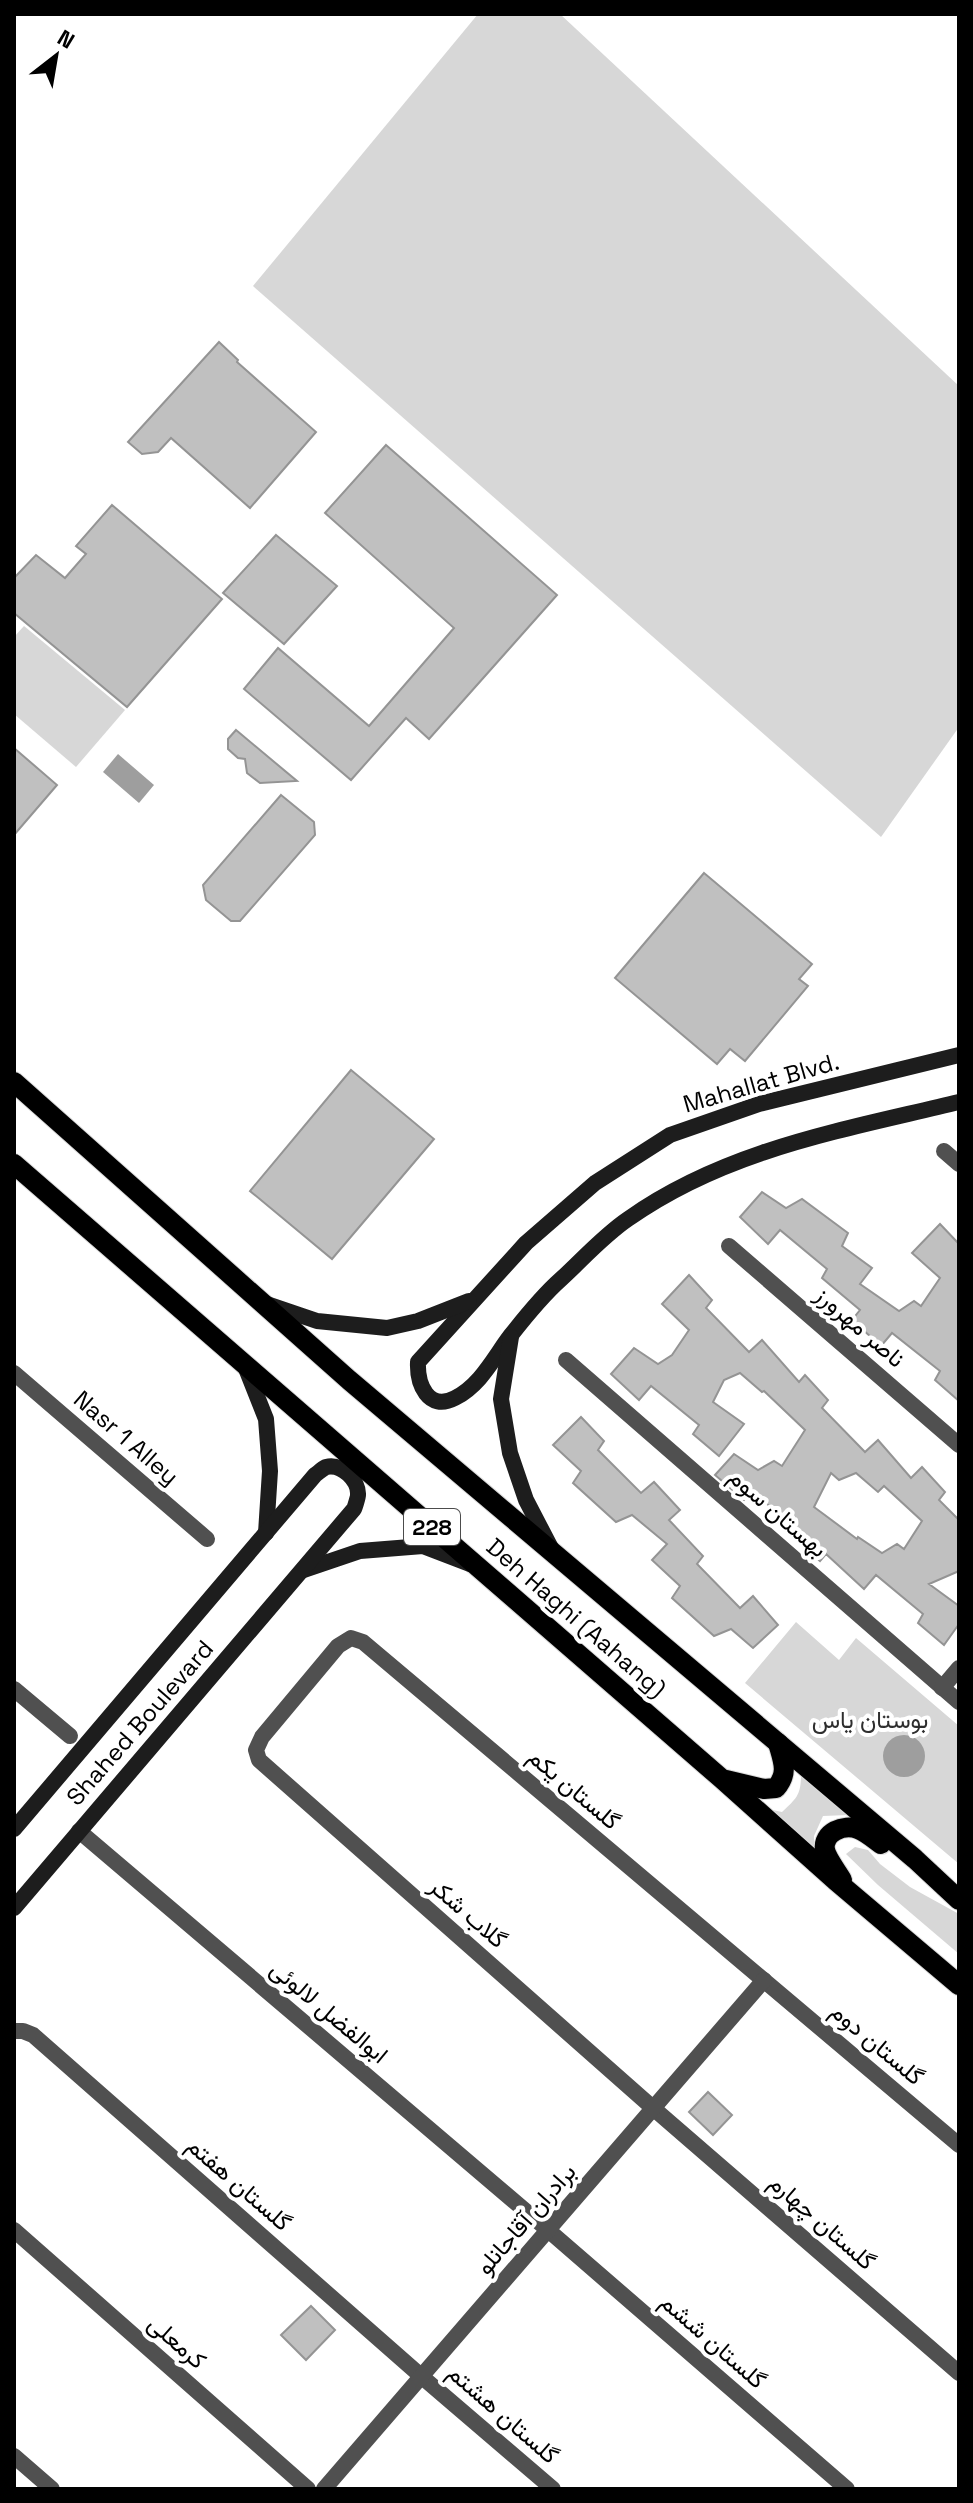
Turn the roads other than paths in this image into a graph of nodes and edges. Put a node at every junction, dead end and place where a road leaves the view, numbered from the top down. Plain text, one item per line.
1 (959, 1055) edge
2 (14, 1082) edge
3 (959, 1102) edge
4 (944, 1151) dead end
5 (14, 1164) edge
6 (959, 1164) edge
7 (729, 1246) dead end
8 (474, 1299) junction
9 (260, 1301) junction
10 (512, 1334) junction
11 (566, 1360) dead end
12 (244, 1365) junction
13 (14, 1373) edge
14 (959, 1445) edge
15 (266, 1533) junction
16 (207, 1539) dead end
17 (554, 1553) junction
18 (477, 1566) junction
19 (302, 1570) junction
20 (351, 1638) joint
21 (959, 1668) edge
22 (942, 1688) junction
23 (14, 1689) edge
24 (959, 1702) edge
25 (70, 1736) dead end
26 (778, 1743) junction
27 (722, 1779) junction
28 (14, 1829) edge
29 (79, 1831) junction
30 (849, 1892) junction
31 (951, 1893) edge
32 (14, 1908) edge
33 (764, 1980) junction
34 (959, 1985) edge
35 (18, 2031) edge
36 (653, 2108) junction
37 (959, 2145) edge
38 (14, 2230) edge
39 (548, 2230) junction
40 (959, 2373) edge
41 (421, 2376) junction
42 (14, 2456) edge
43 (52, 2489) edge
44 (308, 2489) edge
45 (324, 2489) edge
46 (553, 2489) edge
47 (847, 2489) edge

1 - 8 main road, Mahallat Blvd.
2 - 9 main road, Deh Haghi (Aahang) / 228
3 - 10 main road
4 - 6 street
5 - 12 main road, Deh Haghi (Aahang) / 228
7 - 14 street, ناصر مهرورز
8 - 9 main road, Mahallat Blvd.
8 - 10 main road
9 - 17 main road, Deh Haghi (Aahang) / 228
10 - 17 main road
11 - 22 street, بهستان سوم
12 - 15 main road
12 - 18 main road, Deh Haghi (Aahang) / 228
13 - 16 street, Nasr 1 Alley
15 - 19 main road, Shahed Boulevard
15 - 28 main road, Shahed Boulevard
17 - 26 main road, Deh Haghi (Aahang) / 228
18 - 19 main road
18 - 27 main road, Deh Haghi (Aahang) / 228
19 - 29 main road, Shahed Boulevard
20 - 33 street, گلستان یکم
20 - 36 street, گلاب شکر
21 - 22 street
22 - 24 street, بهستان سوم
23 - 25 street
26 - 27 main road
26 - 31 main road, Deh Haghi (Aahang) / 228
27 - 30 main road, Deh Haghi (Aahang) / 228
29 - 32 main road, Shahed Boulevard
29 - 39 street, ابوالفضل لالوئی
30 - 31 main road
30 - 34 main road, Deh Haghi (Aahang) / 228
33 - 36 street, برادران آقاجانلو
33 - 37 street, گلستان دوم
35 - 41 street, گلستان هفتم
36 - 39 street, برادران آقاجانلو
36 - 40 street, گلستان چهارم
38 - 44 street, کرمعلی
39 - 41 street, برادران آقاجانلو
39 - 47 street, گلستان ششم
41 - 45 street, برادران آقاجانلو
41 - 46 street, گلستان هشتم
42 - 43 street

